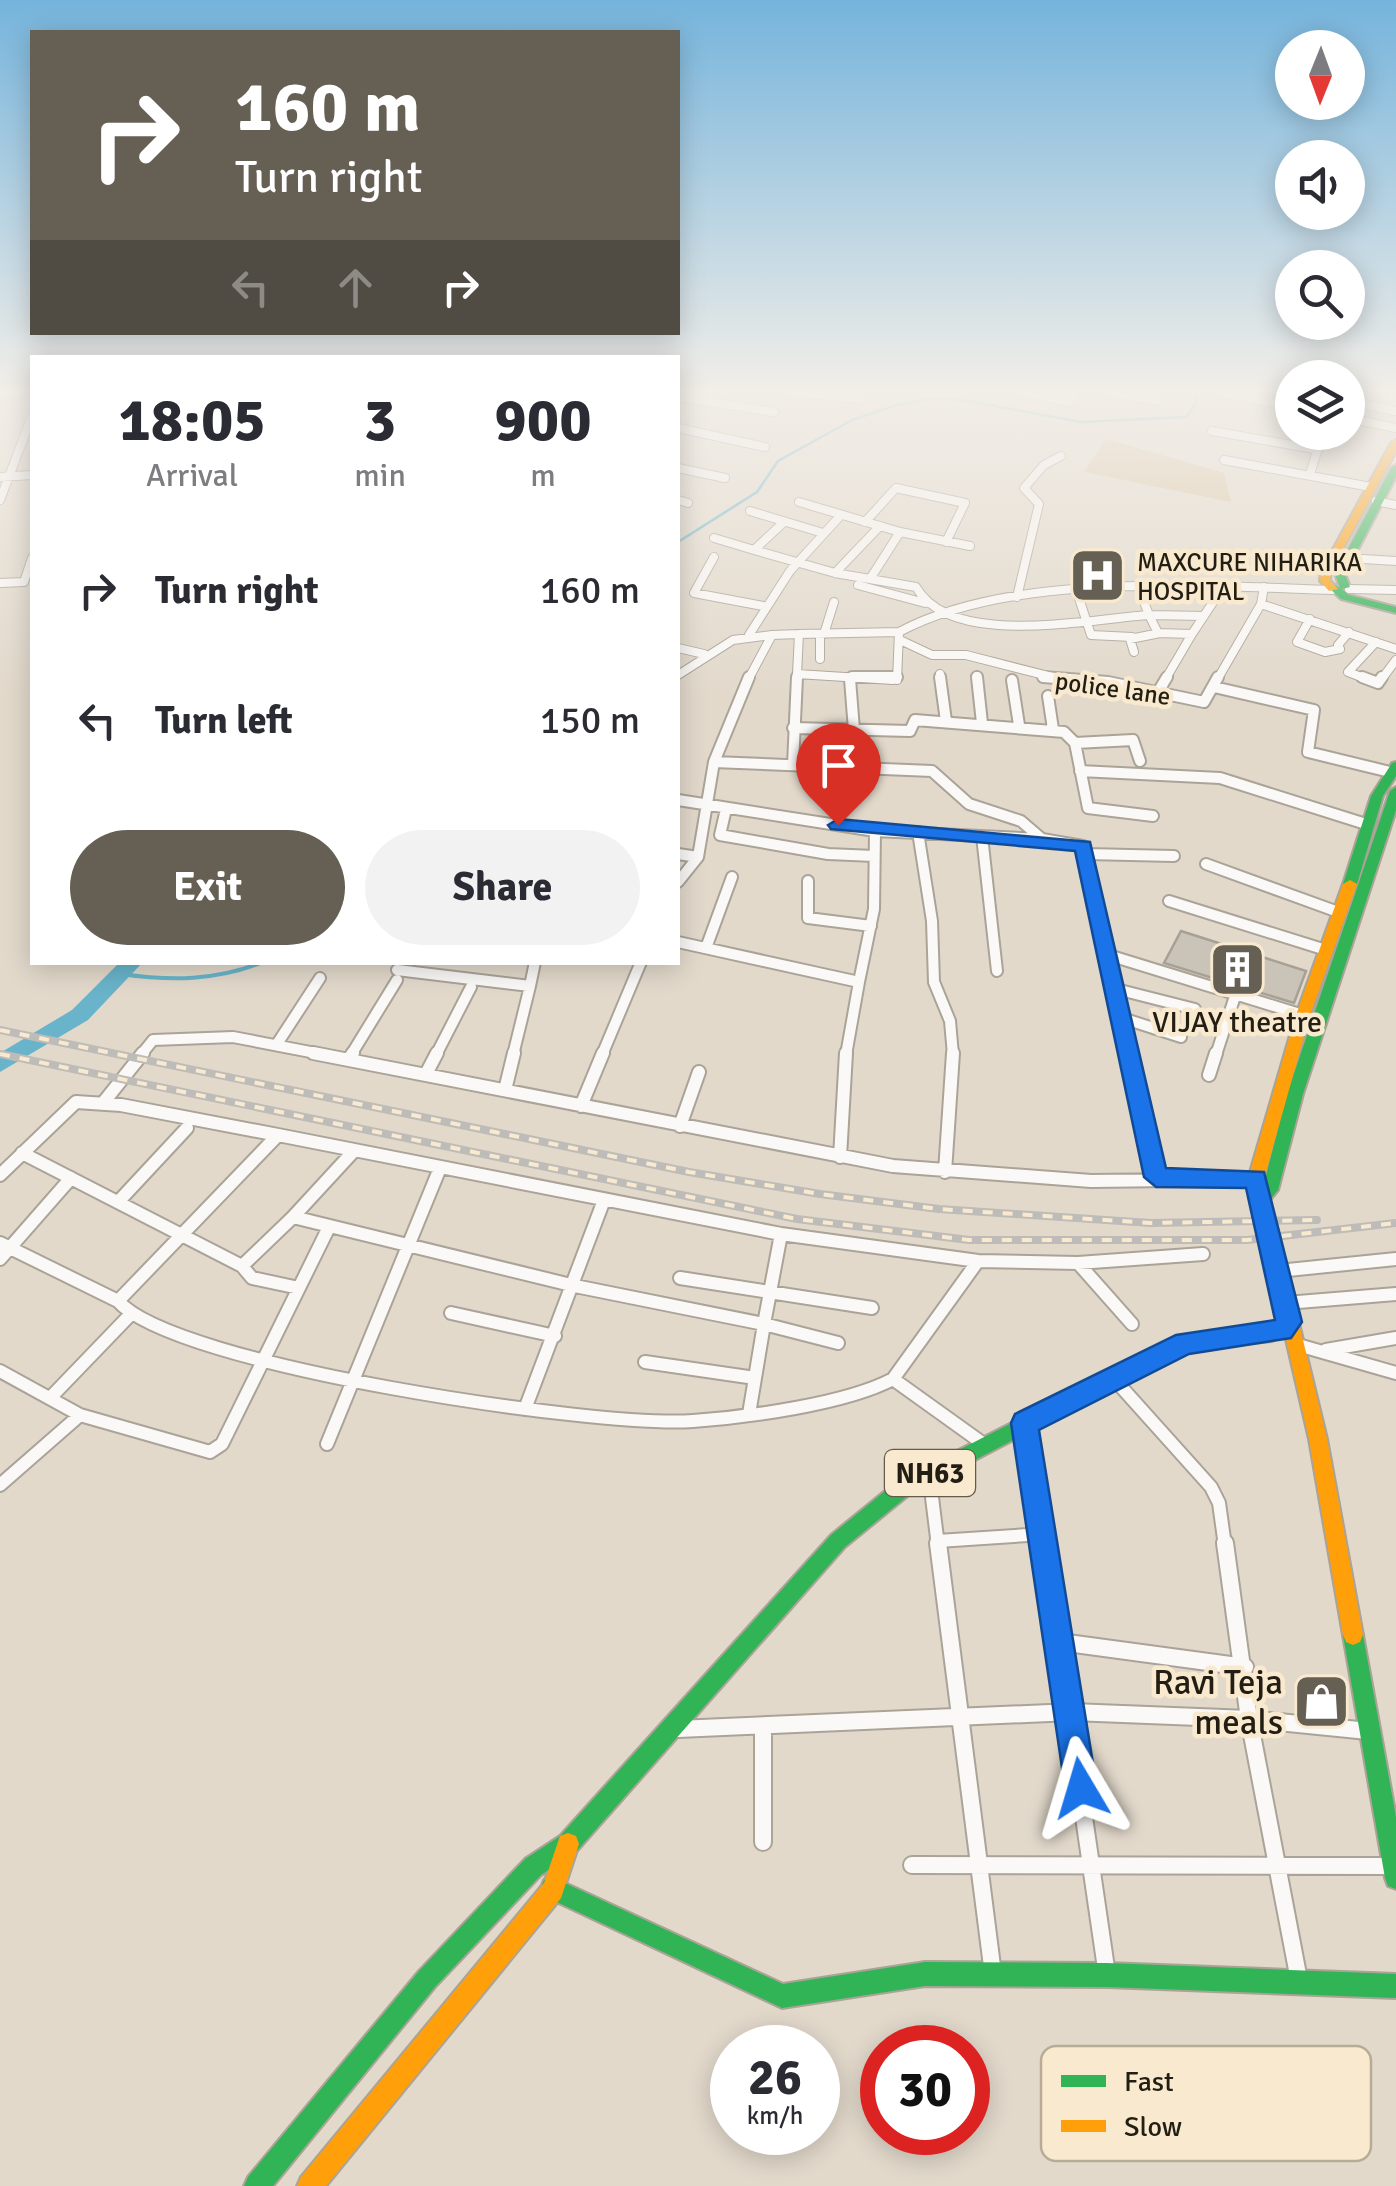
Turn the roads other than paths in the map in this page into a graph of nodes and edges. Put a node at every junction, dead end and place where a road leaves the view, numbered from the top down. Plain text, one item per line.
1 (891, 493) edge
2 (918, 493) edge
3 (1028, 493) edge
4 (1371, 493) edge
5 (1374, 494) junction
6 (680, 501) edge
7 (799, 502) dead end
8 (688, 503) dead end
9 (1396, 506) edge
10 (750, 511) dead end
11 (841, 514) junction
12 (784, 522) junction
13 (865, 522) junction
14 (880, 526) junction
15 (823, 532) junction
16 (900, 532) junction
17 (714, 538) dead end
18 (946, 542) junction
19 (970, 546) dead end
20 (754, 550) junction
21 (714, 556) dead end
22 (1346, 558) junction
23 (794, 561) junction
24 (1396, 562) edge
25 (30, 564) edge
26 (835, 573) junction
27 (870, 579) junction
28 (0, 583) edge
29 (858, 585) dead end
30 (1223, 587) junction
31 (1264, 587) junction
32 (1139, 590) junction
33 (1342, 590) junction
34 (1396, 590) edge
35 (1077, 592) junction
36 (1017, 597) junction
37 (834, 602) dead end
38 (925, 603) junction
39 (1261, 604) junction
40 (763, 606) junction
41 (1396, 607) edge
42 (937, 612) junction
43 (1149, 614) junction
44 (1204, 616) junction
45 (1085, 617) junction
46 (1310, 619) junction
47 (1349, 632) junction
48 (1160, 633) junction
49 (799, 634) junction
50 (822, 634) junction
51 (1192, 634) junction
52 (749, 635) junction
53 (772, 635) junction
54 (899, 636) junction
55 (1132, 637) junction
56 (1376, 642) junction
57 (680, 648) edge
58 (1396, 649) edge
59 (1134, 652) dead end
60 (704, 654) junction
61 (820, 659) dead end
62 (1396, 660) edge
63 (680, 673) edge
64 (797, 674) junction
65 (940, 674) dead end
66 (977, 676) dead end
67 (850, 679) junction
68 (1012, 680) dead end
69 (1214, 686) junction
70 (1158, 692) junction
71 (1048, 696) dead end
72 (946, 721) junction
73 (982, 723) junction
74 (1019, 725) junction
75 (792, 728) junction
76 (1053, 729) junction
77 (854, 730) junction
78 (1075, 743) junction
79 (714, 762) junction
80 (1140, 762) dead end
81 (792, 766) junction
82 (1393, 769) edge
83 (1080, 771) junction
84 (1396, 791) edge
85 (680, 800) edge
86 (708, 807) junction
87 (726, 810) junction
88 (1153, 816) dead end
89 (1383, 823) edge
90 (875, 830) junction
91 (918, 832) junction
92 (982, 836) junction
93 (1042, 839) junction
94 (680, 854) edge
95 (1086, 854) junction
96 (874, 856) junction
97 (1174, 856) dead end
98 (698, 857) junction
99 (1206, 864) dead end
100 (732, 877) dead end
101 (680, 880) edge
102 (808, 881) dead end
103 (1169, 901) dead end
104 (1342, 913) junction
105 (870, 926) junction
106 (680, 942) edge
107 (706, 948) junction
108 (1326, 950) junction
109 (1105, 954) junction
110 (534, 965) edge
111 (640, 965) edge
112 (996, 971) dead end
113 (320, 978) dead end
114 (859, 982) junction
115 (530, 986) junction
116 (471, 987) dead end
117 (1112, 988) junction
118 (1236, 993) junction
119 (1195, 1010) dead end
120 (1303, 1015) junction
121 (1119, 1017) junction
122 (1180, 1037) dead end
123 (276, 1044) junction
124 (350, 1059) junction
125 (699, 1072) dead end
126 (426, 1074) junction
127 (1209, 1075) dead end
128 (505, 1090) junction
129 (103, 1103) junction
130 (581, 1106) junction
131 (680, 1126) junction
132 (187, 1128) dead end
133 (278, 1135) junction
134 (22, 1153) junction
135 (352, 1153) junction
136 (840, 1157) junction
137 (440, 1168) junction
138 (945, 1172) junction
139 (0, 1175) edge
140 (1156, 1177) junction
141 (71, 1178) junction
142 (1256, 1178) junction
143 (604, 1200) junction
144 (1260, 1200) junction
145 (119, 1201) junction
146 (293, 1217) junction
147 (329, 1227) junction
148 (182, 1234) junction
149 (780, 1234) junction
150 (408, 1245) junction
151 (3, 1250) edge
152 (1204, 1254) dead end
153 (1396, 1259) edge
154 (978, 1261) junction
155 (1078, 1263) junction
156 (242, 1266) junction
157 (1278, 1271) junction
158 (680, 1278) dead end
159 (575, 1286) junction
160 (299, 1288) junction
161 (770, 1292) junction
162 (1396, 1294) edge
163 (118, 1302) junction
164 (1285, 1304) junction
165 (872, 1308) dead end
166 (452, 1313) dead end
167 (130, 1315) junction
168 (1290, 1322) junction
169 (764, 1324) junction
170 (1132, 1324) dead end
171 (555, 1336) junction
172 (1396, 1338) edge
173 (838, 1343) dead end
174 (1298, 1346) junction
175 (1324, 1351) junction
176 (264, 1360) junction
177 (645, 1362) dead end
178 (0, 1371) edge
179 (1396, 1374) edge
180 (350, 1377) junction
181 (755, 1378) junction
182 (893, 1380) junction
183 (1115, 1380) junction
184 (51, 1397) junction
185 (525, 1409) junction
186 (749, 1414) junction
187 (80, 1415) junction
188 (1024, 1423) junction
189 (326, 1444) dead end
190 (985, 1445) junction
191 (930, 1474) junction
192 (0, 1485) edge
193 (1043, 1534) junction
194 (938, 1541) junction
195 (1060, 1642) junction
196 (1245, 1667) junction
197 (1072, 1712) junction
198 (1249, 1718) junction
199 (960, 1720) junction
200 (762, 1728) junction
201 (671, 1729) junction
202 (1368, 1730) junction
203 (763, 1842) dead end
204 (568, 1844) junction
205 (912, 1864) dead end
206 (978, 1864) junction
207 (1090, 1864) junction
208 (1276, 1864) junction
209 (533, 1866) junction
210 (1395, 1872) edge
211 (553, 1890) junction
212 (1396, 1972) edge
213 (993, 1974) junction
214 (1108, 1975) junction
215 (1300, 1980) junction
216 (1390, 1986) edge
217 (257, 2186) edge
218 (310, 2186) edge

1 - 13 street
2 - 18 street
3 - 36 street
4 - 5 street
5 - 9 street
5 - 22 main road
5 - 33 main road
6 - 8 street
7 - 11 street
10 - 12 street
11 - 13 street
11 - 15 street
12 - 15 street
12 - 20 street
13 - 14 street
14 - 16 street
14 - 26 street
15 - 23 street
16 - 18 street
16 - 27 street
17 - 20 street
18 - 19 street
20 - 23 street
21 - 40 street
22 - 24 street
22 - 33 main road
23 - 26 street
23 - 40 street
25 - 28 street
26 - 27 street
27 - 38 street
29 - 38 street
30 - 31 street
30 - 32 street
30 - 44 street
31 - 33 street
31 - 39 street, police lane
32 - 35 street
32 - 43 street
33 - 34 street
33 - 41 main road
35 - 36 street
35 - 45 street
36 - 42 street
37 - 50 street
38 - 42 street
39 - 46 street
39 - 69 street, police lane
40 - 52 street
42 - 45 street
42 - 54 street
43 - 44 street
43 - 45 street
43 - 48 street
44 - 51 street
45 - 55 street
46 - 47 street
46 - 47 street
47 - 56 street
48 - 51 street
48 - 55 street
49 - 50 street
49 - 53 street
49 - 64 street
50 - 54 street
50 - 61 street
51 - 70 street
52 - 53 street
52 - 60 street
53 - 79 street
54 - 67 street
54 - 70 street, police lane
55 - 59 street
56 - 58 street
56 - 62 street
57 - 60 street
60 - 63 street
64 - 67 street
64 - 75 street
65 - 72 street
66 - 73 street
67 - 77 street
68 - 74 street
69 - 70 street, police lane
69 - 82 street
71 - 76 street
72 - 73 street
72 - 77 street
73 - 74 street
74 - 76 street
75 - 77 street
75 - 81 street
76 - 78 street
78 - 80 street
78 - 83 street
79 - 81 street
79 - 86 street
81 - 93 street
82 - 89 main road
83 - 88 street
83 - 89 street
84 - 89 main road
85 - 86 street
86 - 87 street
86 - 98 street
87 - 90 street
87 - 96 street
89 - 104 main road
89 - 144 main road
90 - 91 street
90 - 96 street
91 - 92 street
91 - 138 street
92 - 93 street
92 - 112 street
93 - 95 street
94 - 98 street
95 - 97 street
95 - 109 street
96 - 105 street
98 - 101 street
99 - 104 street
100 - 107 street
102 - 105 street
103 - 108 street
104 - 108 main road
105 - 114 street
106 - 107 street
107 - 114 street
108 - 120 main road
109 - 117 street
109 - 118 street
110 - 115 street
111 - 130 street
113 - 123 street
114 - 136 street
115 - 124 street
115 - 128 street
116 - 126 street
117 - 119 street
117 - 121 street
118 - 120 street
118 - 127 street
120 - 142 main road
121 - 122 street
121 - 140 street
123 - 124 street
123 - 129 street
124 - 126 street
125 - 131 street
126 - 128 street
128 - 130 street
129 - 133 street
129 - 134 street
130 - 131 street
131 - 136 street
132 - 145 street
133 - 135 street
133 - 148 street
134 - 139 street
134 - 141 street
135 - 137 street
135 - 146 street
136 - 138 street
137 - 143 street
137 - 150 street
138 - 140 street
140 - 142 street
141 - 145 street
141 - 151 street
142 - 144 main road
143 - 149 street
143 - 159 street
144 - 157 main road
145 - 148 street
146 - 147 street
146 - 156 street
147 - 150 street
147 - 160 street
148 - 156 street
148 - 163 street
149 - 154 street
149 - 161 street
150 - 159 street
150 - 180 street
151 - 163 street
152 - 155 street
153 - 157 street
154 - 155 street
154 - 182 street
155 - 170 street
156 - 160 street
157 - 164 main road
158 - 161 street
159 - 169 street
159 - 171 street
160 - 176 street
161 - 165 street
161 - 169 street
162 - 164 street
163 - 167 street
164 - 168 main road
166 - 171 street
167 - 176 street
167 - 184 street
168 - 174 main road
168 - 183 main road, NH63
169 - 173 street
169 - 181 street
171 - 185 street
172 - 175 street
174 - 175 street
174 - 202 main road
175 - 179 street
176 - 180 street
176 - 187 street
177 - 181 street
178 - 184 street
180 - 185 street
180 - 189 street
181 - 186 street
182 - 186 street
182 - 190 street
183 - 188 main road, NH63
183 - 196 street
184 - 187 street
185 - 186 street
187 - 192 street
188 - 190 main road, NH63
188 - 193 street
190 - 191 main road, NH63
191 - 194 street
191 - 201 main road, NH63
193 - 194 street
193 - 195 street
194 - 199 street
195 - 196 street
195 - 197 street
196 - 198 street
197 - 198 street
197 - 199 street
197 - 207 street
198 - 202 street
198 - 208 street
199 - 200 street
199 - 206 street
200 - 201 street
200 - 203 street
201 - 204 main road, NH63
202 - 210 main road
204 - 209 main road, NH63
204 - 211 main road, NH63
205 - 206 street
206 - 207 street
206 - 213 street
207 - 208 street
207 - 214 street
208 - 210 street
208 - 215 street
209 - 211 main road
209 - 217 main road, NH63
211 - 213 main road
211 - 218 main road, NH63
212 - 216 main road
213 - 214 main road
214 - 215 main road
215 - 216 main road

